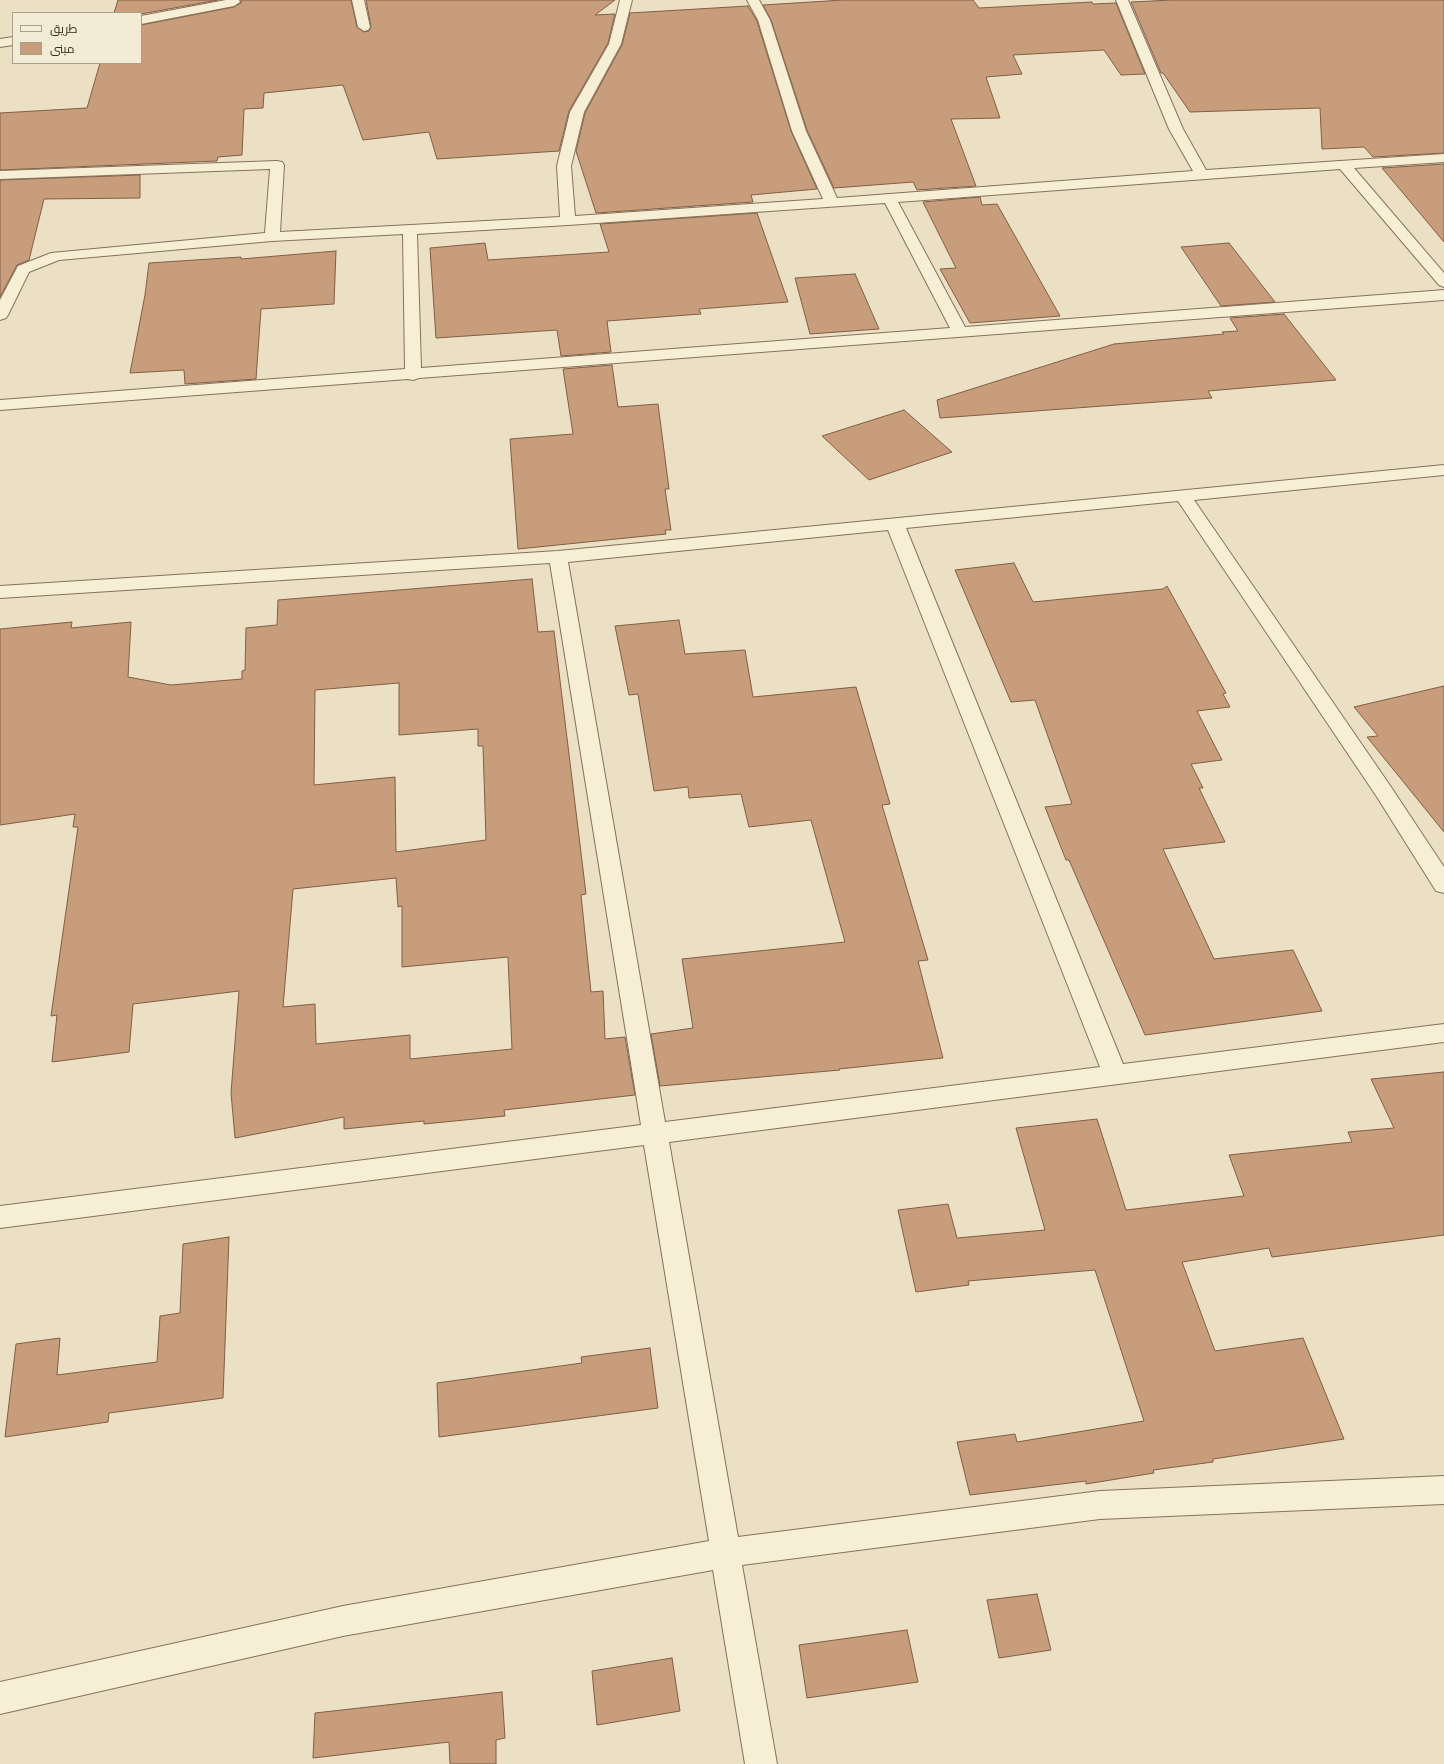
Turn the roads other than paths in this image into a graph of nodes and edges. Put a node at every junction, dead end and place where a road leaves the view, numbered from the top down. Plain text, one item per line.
1 (233, 0) edge
2 (358, 0) edge
3 (626, 0) edge
4 (753, 0) edge
5 (1122, 0) edge
6 (142, 20) edge
7 (364, 27) dead end
8 (12, 41) edge
9 (0, 43) edge
10 (1444, 158) edge
11 (1344, 165) junction
12 (1202, 174) junction
13 (0, 175) edge
14 (889, 198) junction
15 (832, 203) junction
16 (568, 221) junction
17 (410, 230) junction
18 (272, 237) junction
19 (1444, 282) edge
20 (1444, 295) edge
21 (0, 315) edge
22 (960, 332) junction
23 (413, 375) junction
24 (0, 405) edge
25 (1444, 470) edge
26 (1184, 496) junction
27 (895, 524) junction
28 (558, 557) junction
29 (0, 592) edge
30 (1444, 885) edge
31 (1444, 1033) edge
32 (1115, 1075) junction
33 (655, 1134) junction
34 (0, 1217) edge
35 (1444, 1490) edge
36 (726, 1553) junction
37 (0, 1698) edge
38 (761, 1764) edge

1 - 6 street
2 - 7 street
3 - 16 street
4 - 15 street
5 - 12 street
8 - 9 street
10 - 11 street
11 - 12 street
11 - 19 street
12 - 14 street
13 - 18 street
14 - 15 street
14 - 22 street
15 - 16 street
16 - 17 street
17 - 18 street
17 - 23 street
18 - 21 street
20 - 22 street
22 - 23 street
23 - 24 street
25 - 26 street
26 - 27 street
26 - 30 street
27 - 28 street
27 - 32 street
28 - 29 street
28 - 33 street
31 - 32 street
32 - 33 street
33 - 34 street
33 - 36 street
35 - 36 street
36 - 37 street
36 - 38 street

